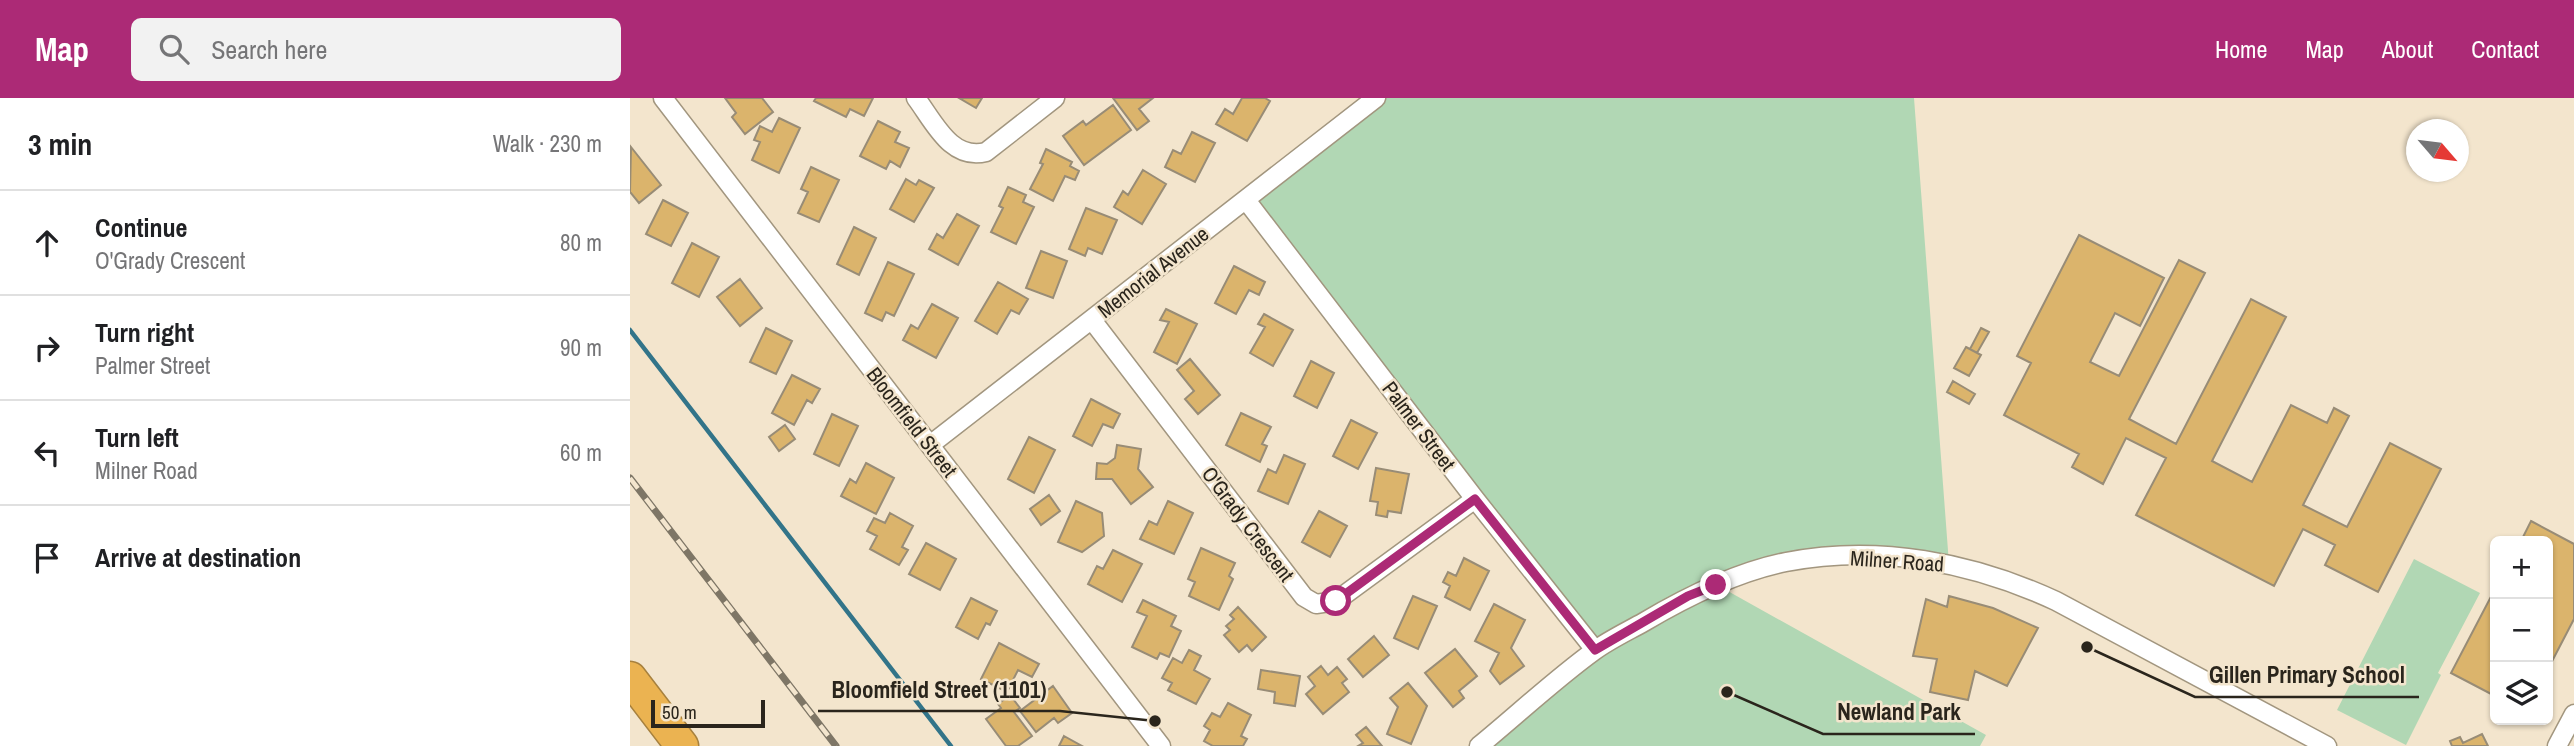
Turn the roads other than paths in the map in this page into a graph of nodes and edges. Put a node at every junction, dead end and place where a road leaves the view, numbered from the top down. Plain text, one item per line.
1 (663, 98) edge
2 (916, 98) edge
3 (1055, 98) edge
4 (1376, 98) edge
5 (1246, 200) junction
6 (1092, 320) junction
7 (930, 445) junction
8 (1475, 499) junction
9 (1595, 650) junction
10 (630, 678) edge
11 (2574, 714) edge
12 (682, 746) edge
13 (1161, 746) edge
14 (1479, 746) edge
15 (2327, 746) edge
16 (2557, 746) edge

1 - 7 street, Bloomfield Street
2 - 3 street
4 - 5 street, Memorial Avenue
5 - 6 street, Memorial Avenue
5 - 8 street, Palmer Street
6 - 7 street, Memorial Avenue
6 - 8 street, O'Grady Crescent
7 - 13 street, Bloomfield Street
8 - 9 street, Palmer Street
9 - 14 street, Milner Road
9 - 15 street, Milner Road
10 - 12 highway
11 - 16 street

